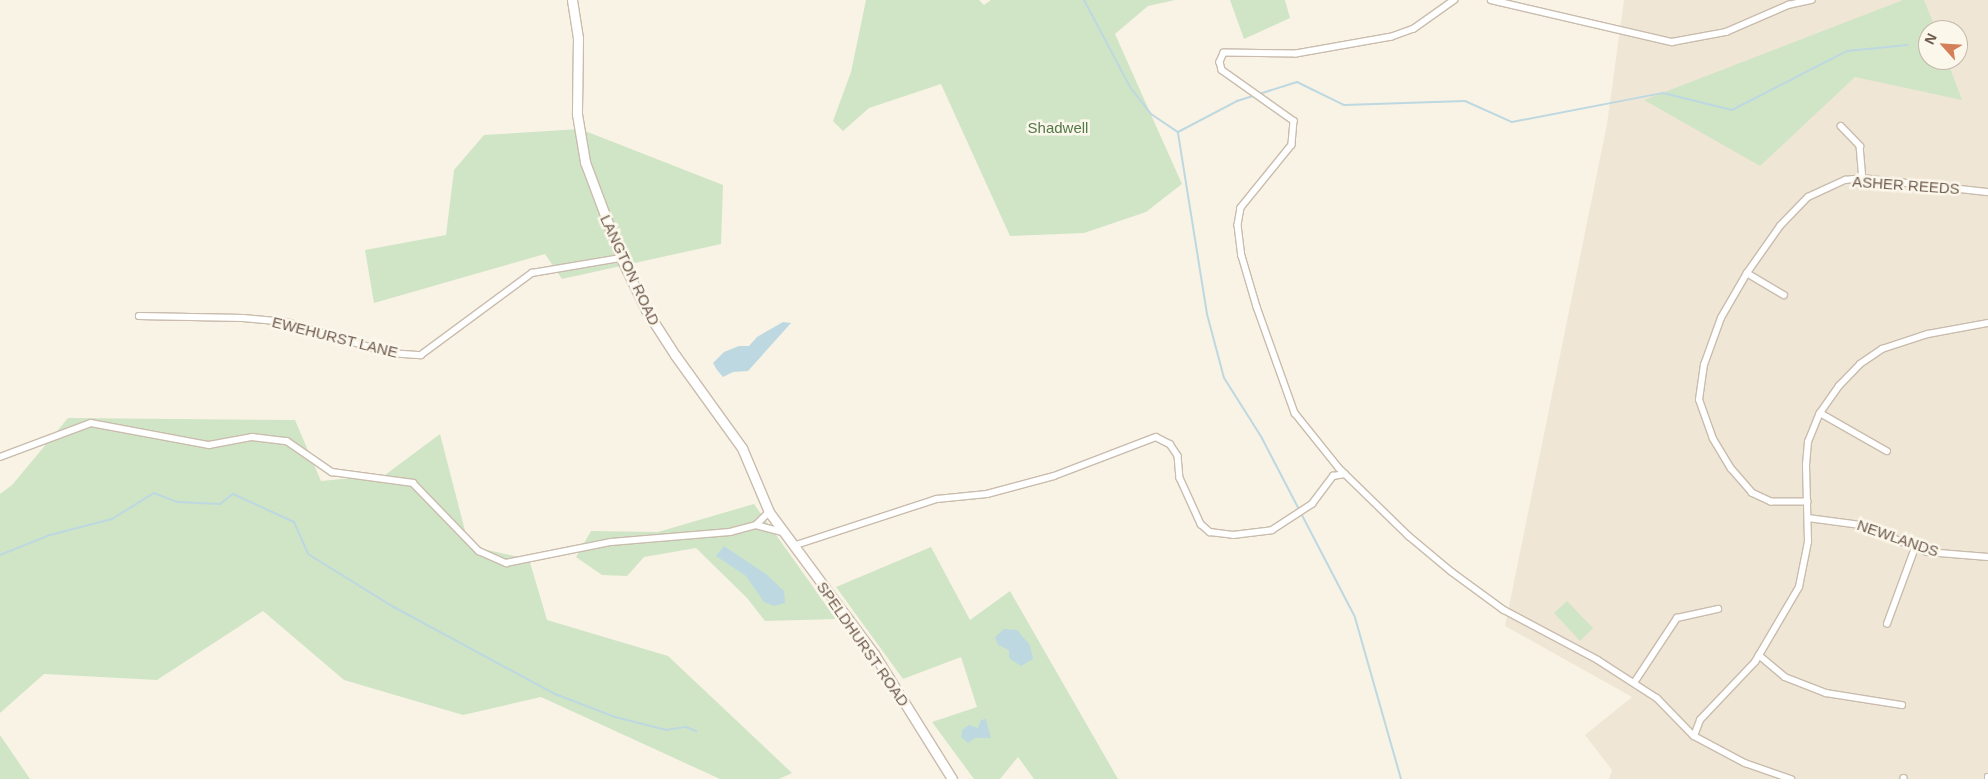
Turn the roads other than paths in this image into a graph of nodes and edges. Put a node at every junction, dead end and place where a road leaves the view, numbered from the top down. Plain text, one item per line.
1 (572, 0) edge
2 (1455, 0) edge
3 (1491, 0) edge
4 (1812, 0) edge
5 (1841, 126) dead end
6 (1863, 178) junction
7 (1988, 192) edge
8 (621, 258) junction
9 (1747, 273) junction
10 (1784, 295) dead end
11 (140, 316) dead end
12 (1988, 323) edge
13 (1820, 413) junction
14 (1888, 451) dead end
15 (0, 457) edge
16 (1345, 474) junction
17 (1808, 502) junction
18 (769, 512) junction
19 (1808, 518) junction
20 (756, 525) junction
21 (783, 532) junction
22 (793, 546) junction
23 (1915, 548) junction
24 (1988, 557) edge
25 (1718, 609) dead end
26 (1887, 624) dead end
27 (1760, 655) junction
28 (1634, 683) junction
29 (1902, 705) dead end
30 (1694, 736) junction
31 (952, 779) edge
32 (1791, 779) edge

1 - 8 street, LANGTON ROAD
2 - 16 street
3 - 4 street
5 - 6 street
6 - 7 street, ASHER REEDS
6 - 9 street, ASHER REEDS
8 - 11 street, EWEHURST LANE
8 - 18 street, LANGTON ROAD
9 - 10 street
9 - 17 street, ASHER REEDS
12 - 13 street
13 - 14 street
13 - 17 street
15 - 20 street
16 - 22 street
16 - 28 street
17 - 19 street
18 - 20 street
18 - 21 street, SPELDHURST ROAD
19 - 23 street, NEWLANDS
19 - 27 street
20 - 21 street
21 - 22 street, SPELDHURST ROAD
22 - 31 street, SPELDHURST ROAD
23 - 24 street, NEWLANDS
23 - 26 street
25 - 28 street
27 - 29 street
27 - 30 street
28 - 30 street
30 - 32 street

